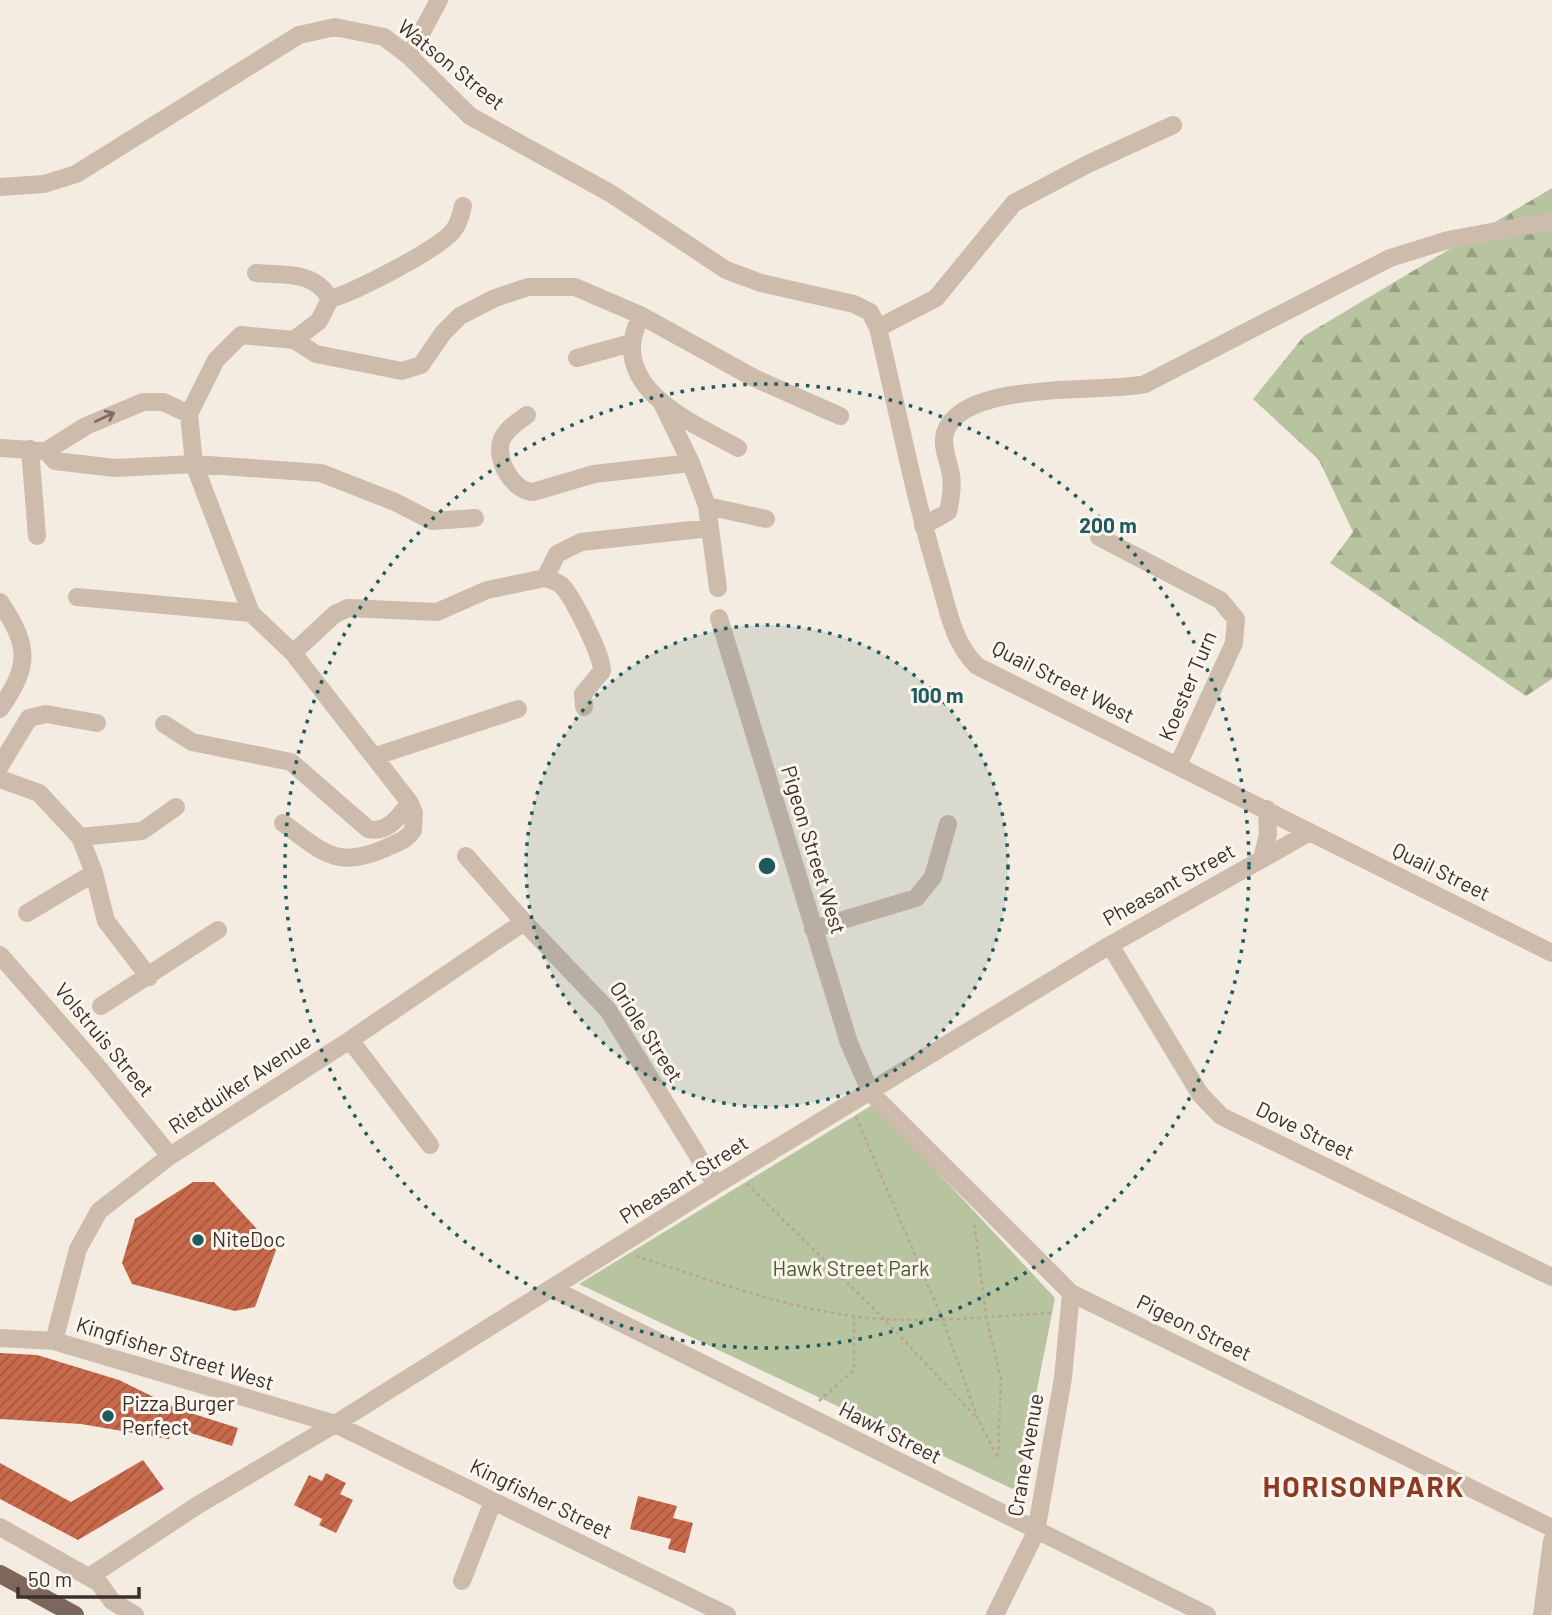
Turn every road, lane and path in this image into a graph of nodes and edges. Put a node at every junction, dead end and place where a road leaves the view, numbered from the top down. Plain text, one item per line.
1 (439, 0) edge
2 (409, 56) junction
3 (1174, 125) dead end
4 (0, 187) edge
5 (463, 206) dead end
6 (1552, 221) edge
7 (256, 273) dead end
8 (330, 299) junction
9 (640, 315) junction
10 (874, 320) junction
11 (294, 340) junction
12 (631, 343) junction
13 (576, 358) dead end
14 (663, 405) junction
15 (189, 414) junction
16 (527, 415) dead end
17 (840, 416) dead end
18 (738, 447) dead end
19 (0, 448) edge
20 (38, 450) junction
21 (691, 463) junction
22 (194, 464) junction
23 (707, 506) junction
24 (475, 517) dead end
25 (766, 519) dead end
26 (923, 526) junction
27 (710, 528) junction
28 (37, 536) dead end
29 (1098, 537) dead end
30 (545, 578) junction
31 (718, 588) dead end
32 (77, 597) dead end
33 (0, 601) edge
34 (251, 613) junction
35 (719, 618) dead end
36 (293, 653) junction
37 (584, 707) dead end
38 (0, 709) edge
39 (518, 709) dead end
40 (97, 723) dead end
41 (164, 724) dead end
42 (376, 756) junction
43 (1178, 765) junction
44 (0, 766) edge
45 (0, 779) edge
46 (410, 803) junction
47 (176, 807) dead end
48 (1267, 809) junction
49 (283, 823) dead end
50 (948, 824) dead end
51 (1310, 832) junction
52 (80, 837) junction
53 (466, 856) dead end
54 (1262, 859) junction
55 (94, 873) junction
56 (27, 913) dead end
57 (524, 922) junction
58 (813, 929) junction
59 (218, 930) dead end
60 (1110, 945) junction
61 (1552, 953) edge
62 (0, 956) edge
63 (149, 977) junction
64 (101, 1006) dead end
65 (350, 1040) junction
66 (871, 1093) junction
67 (851, 1105) junction
68 (430, 1145) dead end
69 (170, 1156) junction
70 (736, 1173) junction
71 (716, 1185) junction
72 (973, 1219) dead end
73 (615, 1250) junction
74 (1552, 1277) edge
75 (553, 1290) junction
76 (1071, 1293) junction
77 (1069, 1312) junction
78 (854, 1316) junction
79 (986, 1316) junction
80 (881, 1317) junction
81 (942, 1318) junction
82 (0, 1338) edge
83 (54, 1341) junction
84 (803, 1415) junction
85 (978, 1419) junction
86 (335, 1424) junction
87 (493, 1501) junction
88 (0, 1527) edge
89 (1552, 1528) edge
90 (1036, 1532) junction
91 (1552, 1541) edge
92 (0, 1574) edge
93 (89, 1577) junction
94 (462, 1581) dead end
95 (75, 1615) edge
96 (135, 1615) edge
97 (727, 1615) edge
98 (995, 1615) edge
99 (1207, 1615) edge
100 (1542, 1615) edge

1 - 2 street
2 - 4 street, Watson Street
2 - 10 street, Watson Street
3 - 10 street
5 - 8 street
6 - 26 street
7 - 8 street
8 - 11 street
9 - 11 street
9 - 12 street
9 - 17 street
10 - 26 street, Quail Street West
11 - 15 street
12 - 13 street
12 - 14 street
14 - 18 street
14 - 21 street
20 -> 15 street
15 - 22 street
16 - 21 street
19 - 20 street
20 - 22 street
20 - 28 street
21 - 23 street
22 - 24 street
22 - 34 street
23 - 25 street
23 - 27 street
26 - 43 street, Quail Street West
27 - 30 street
27 - 31 street
29 - 43 street, Koester Turn
30 - 36 street
30 - 37 street
32 - 34 street
33 - 38 street
34 - 36 street
35 - 58 street, Pigeon Street West
36 - 42 street
39 - 42 street
40 - 44 street
41 - 46 street
42 - 46 street
43 - 48 street, Quail Street West
45 - 52 street
46 - 49 street
47 - 52 street
48 - 51 street, Quail Street West
48 - 54 street
50 - 58 street
51 - 54 street, Pheasant Street
51 - 61 street, Quail Street
52 - 55 street
53 - 57 street, Oriole Street
54 - 60 street, Pheasant Street
55 - 56 street
55 - 63 street
57 - 65 street, Rietduiker Avenue
57 - 71 street, Oriole Street
58 - 66 street, Pigeon Street West
59 - 63 street
60 - 66 street, Pheasant Street
60 - 74 street, Dove Street
62 - 69 street, Volstruis Street
63 - 64 street
65 - 68 street
65 - 69 street, Rietduiker Avenue
66 - 67 street, Pheasant Street
66 - 76 street, Pigeon Street
67 - 70 street, Pheasant Street
67 - 81 path
69 - 83 street, Rietduiker Avenue
70 - 71 street, Pheasant Street
70 - 80 path
71 - 73 street, Pheasant Street
72 - 79 path
73 - 75 street, Pheasant Street
73 - 78 path
75 - 84 street, Hawk Street
75 - 86 street, Pheasant Street
76 - 77 street, Crane Avenue
76 - 89 street, Pigeon Street
77 - 79 path
77 - 90 street, Crane Avenue
78 - 80 path
78 - 84 path
79 - 81 path
79 - 85 path
80 - 81 path
80 - 85 path
81 - 85 path
82 - 83 street, Kingfisher Street West
83 - 86 street, Kingfisher Street West
84 - 90 street, Hawk Street
86 - 87 street, Kingfisher Street
86 - 93 street, Pheasant Street
87 - 94 street
87 - 97 street, Kingfisher Street
88 - 93 street
90 - 98 street, Crane Avenue
90 - 99 street, Hawk Street
91 - 100 street
92 - 95 main road
93 - 96 street

